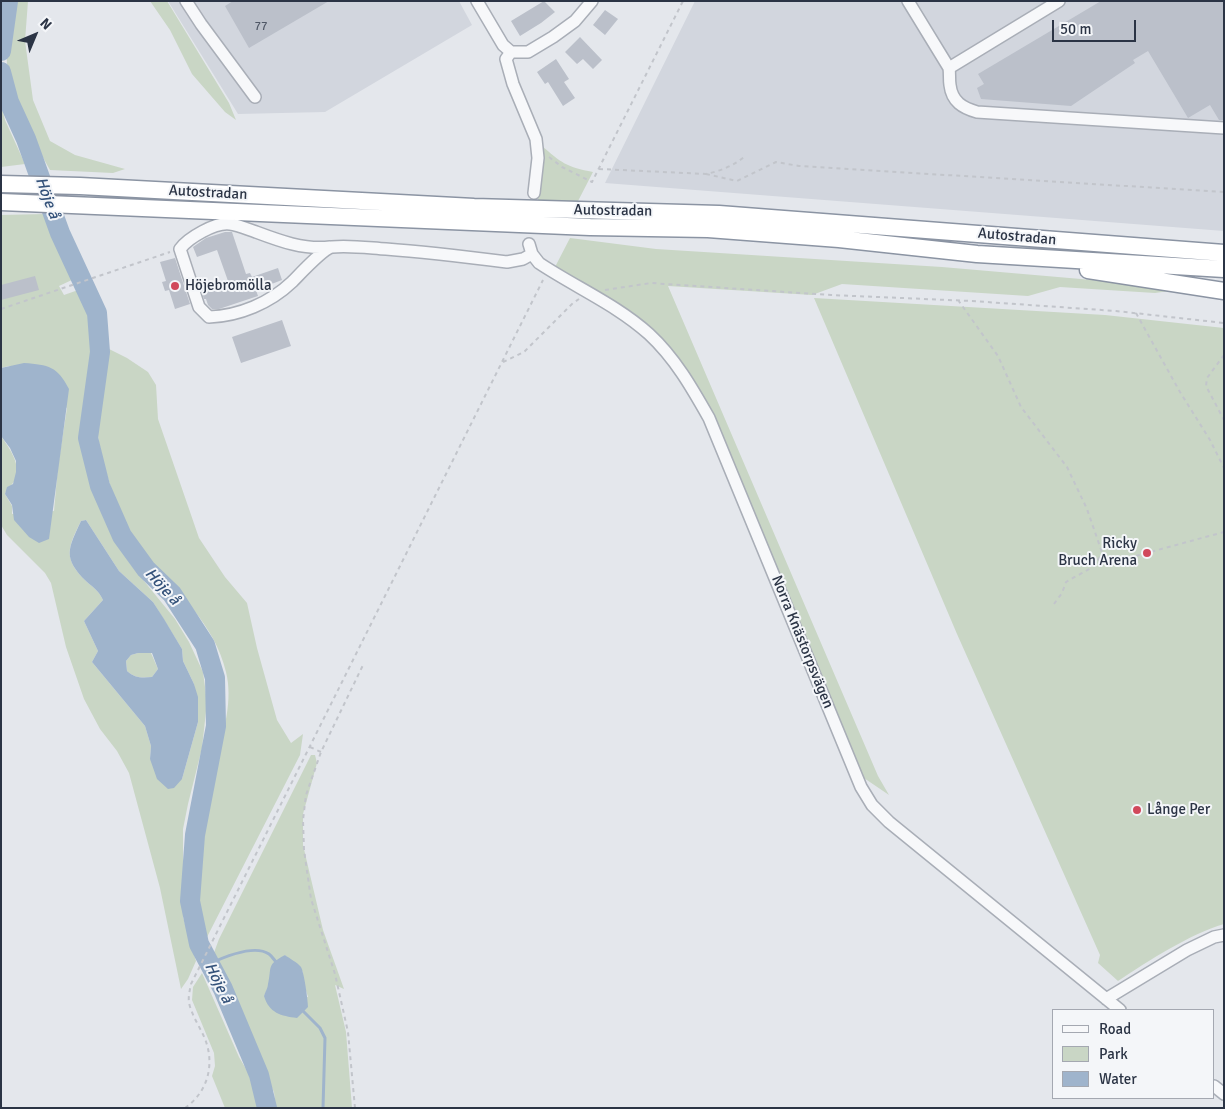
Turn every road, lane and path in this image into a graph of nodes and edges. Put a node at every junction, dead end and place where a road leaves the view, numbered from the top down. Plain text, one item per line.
1 (186, 1) edge
2 (477, 1) edge
3 (592, 1) edge
4 (683, 1) edge
5 (908, 1) edge
6 (1060, 1) edge
7 (511, 52) junction
8 (949, 68) junction
9 (255, 97) dead end
10 (1224, 128) edge
11 (536, 139) junction
12 (744, 157) dead end
13 (599, 168) junction
14 (706, 174) junction
15 (7, 185) edge
16 (1224, 192) edge
17 (534, 193) dead end
18 (8, 202) edge
19 (1224, 242) edge
20 (330, 247) junction
21 (1147, 248) junction
22 (180, 249) junction
23 (1224, 253) edge
24 (977, 254) junction
25 (549, 269) junction
26 (1224, 269) edge
27 (1224, 291) edge
28 (590, 294) junction
29 (958, 300) junction
30 (1, 308) edge
31 (1136, 313) junction
32 (1224, 322) edge
33 (1224, 355) edge
34 (503, 362) junction
35 (1224, 420) edge
36 (1224, 468) edge
37 (1224, 532) edge
38 (1102, 551) junction
39 (1054, 604) dead end
40 (364, 663) dead end
41 (310, 747) junction
42 (321, 752) junction
43 (1224, 934) edge
44 (1106, 999) junction
45 (1119, 1009) edge
46 (185, 1108) edge
47 (355, 1108) edge

1 - 9 street
2 - 7 street
3 - 7 street
4 - 13 path
5 - 8 street
6 - 8 street
7 - 11 street
8 - 10 street
11 - 13 path
11 - 17 street
12 - 14 path
13 - 14 path
14 - 16 path
15 - 21 highway, Autostradan
18 - 24 highway, Autostradan
19 - 21 highway
20 - 22 street
20 - 22 street
20 - 25 street, Norra Knästorpsvägen
21 - 23 highway, Autostradan
22 - 30 path
24 - 26 highway, Autostradan
24 - 27 highway
25 - 28 street, Norra Knästorpsvägen
25 - 34 path
28 - 29 path
28 - 34 path
28 - 44 street, Norra Knästorpsvägen
29 - 31 path
29 - 38 path
31 - 32 path
31 - 36 path
33 - 35 path
34 - 41 path
37 - 38 path
38 - 39 path
40 - 42 path
41 - 42 path
41 - 46 path
42 - 47 path
43 - 44 street
44 - 45 street, Norra Knästorpsvägen

